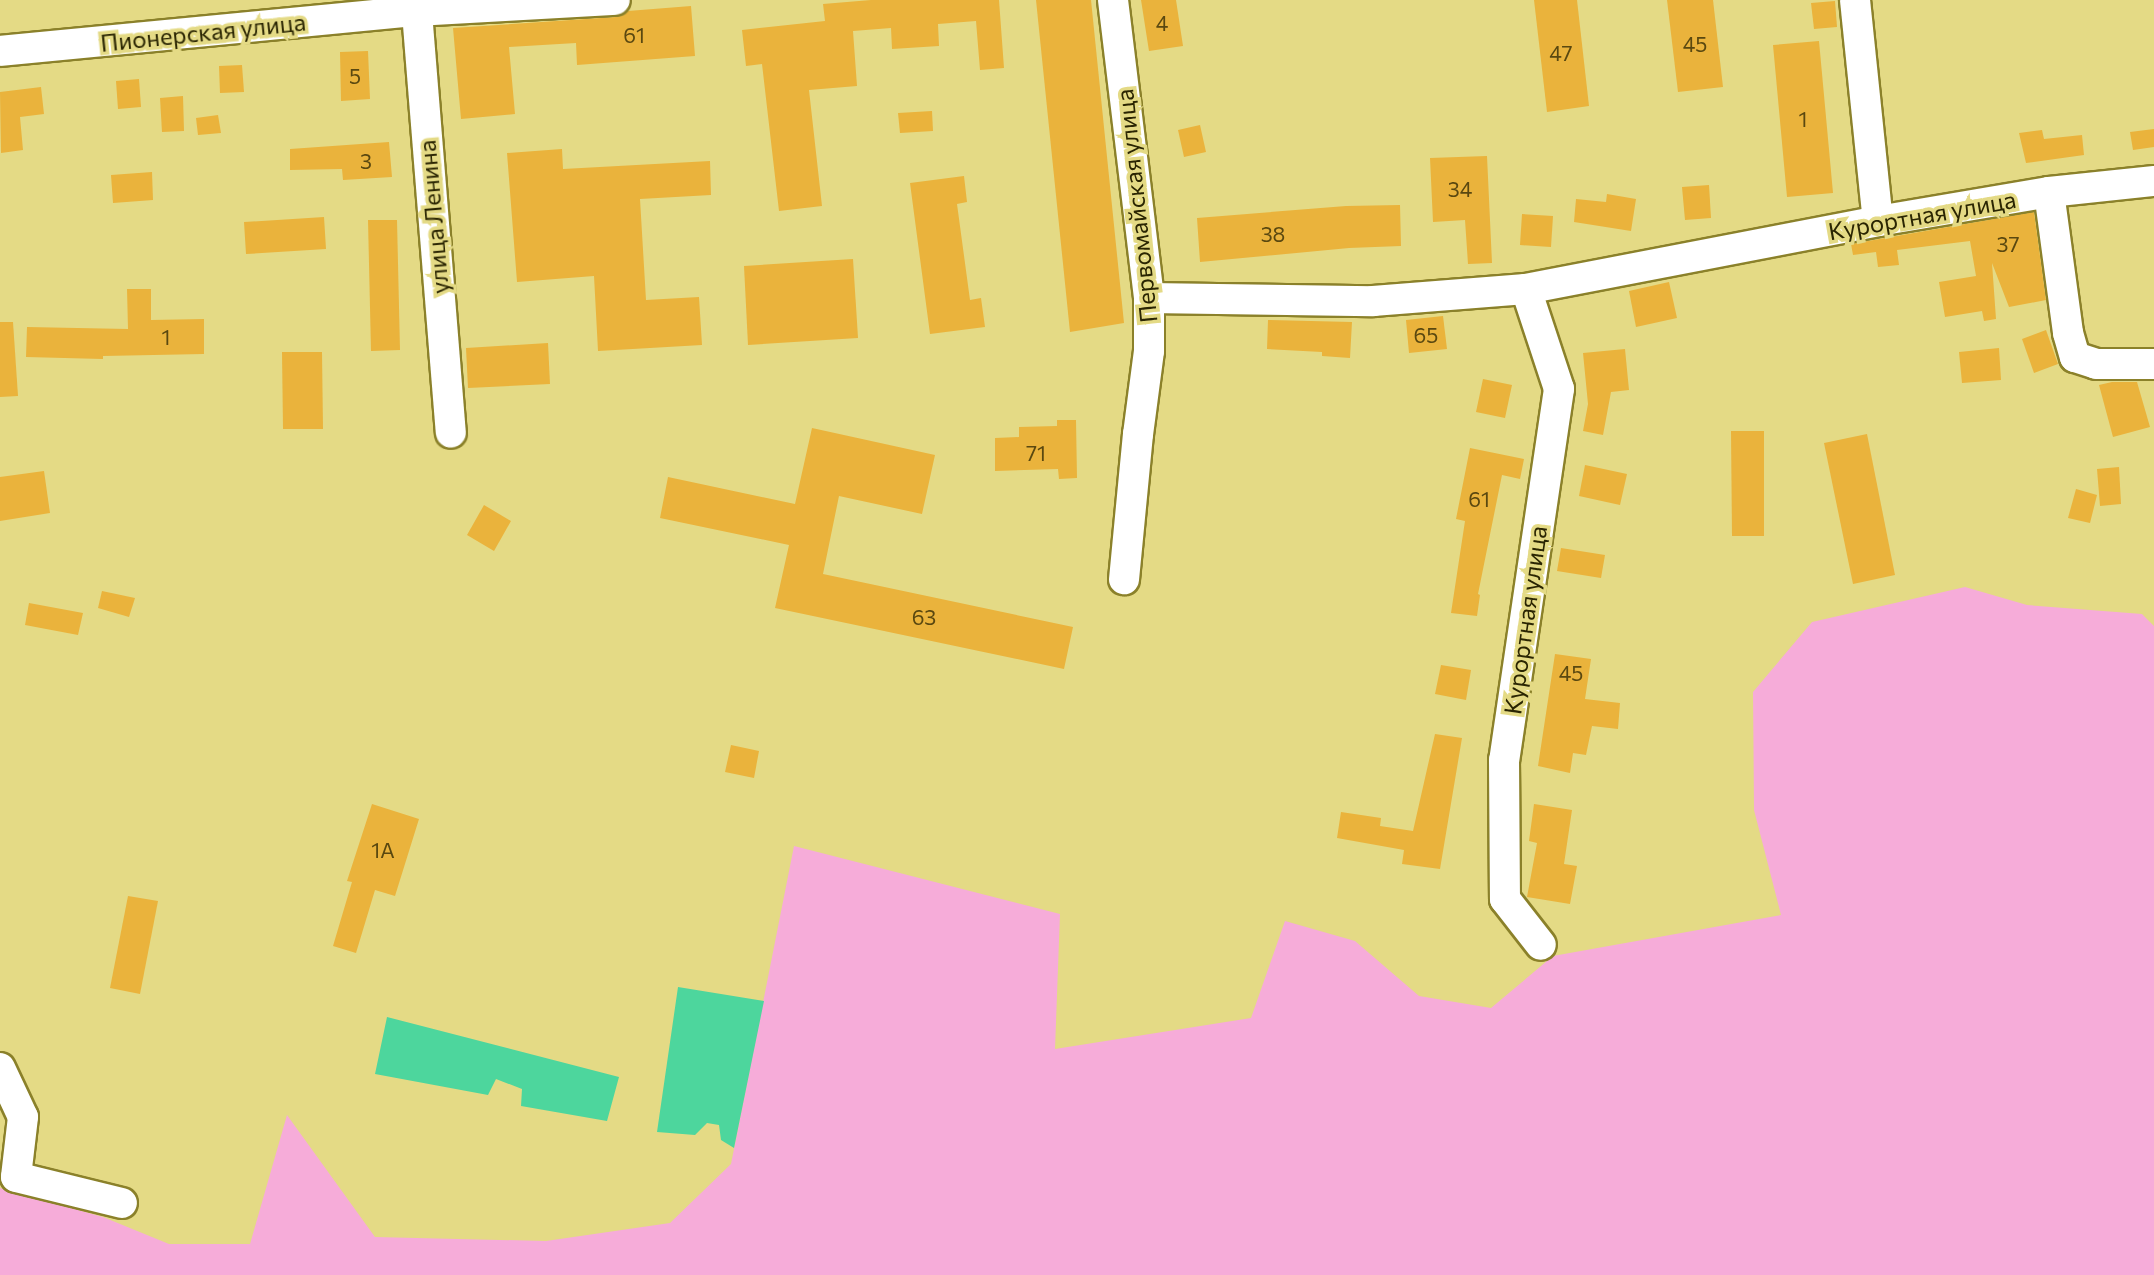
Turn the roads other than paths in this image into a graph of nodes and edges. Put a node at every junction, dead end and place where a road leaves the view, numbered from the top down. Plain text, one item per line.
1 (615, 0) edge
2 (1113, 0) edge
3 (1855, 0) edge
4 (416, 6) edge
5 (0, 51) edge
6 (2154, 181) edge
7 (2049, 192) junction
8 (1878, 221) junction
9 (1526, 289) junction
10 (1149, 298) junction
11 (2154, 364) edge
12 (451, 433) dead end
13 (1124, 579) dead end
14 (1541, 945) dead end
15 (0, 1068) edge
16 (122, 1203) dead end

1 - 4 street, Пионерская улица
2 - 10 street, Первомайская улица
3 - 8 street
4 - 5 street, Пионерская улица
4 - 12 street, улица Ленина
6 - 7 street, Курортная улица
7 - 8 street, Курортная улица
7 - 11 street
8 - 9 street, Курортная улица
9 - 10 street, Курортная улица
9 - 14 street, Курортная улица
10 - 13 street, Первомайская улица
15 - 16 street

